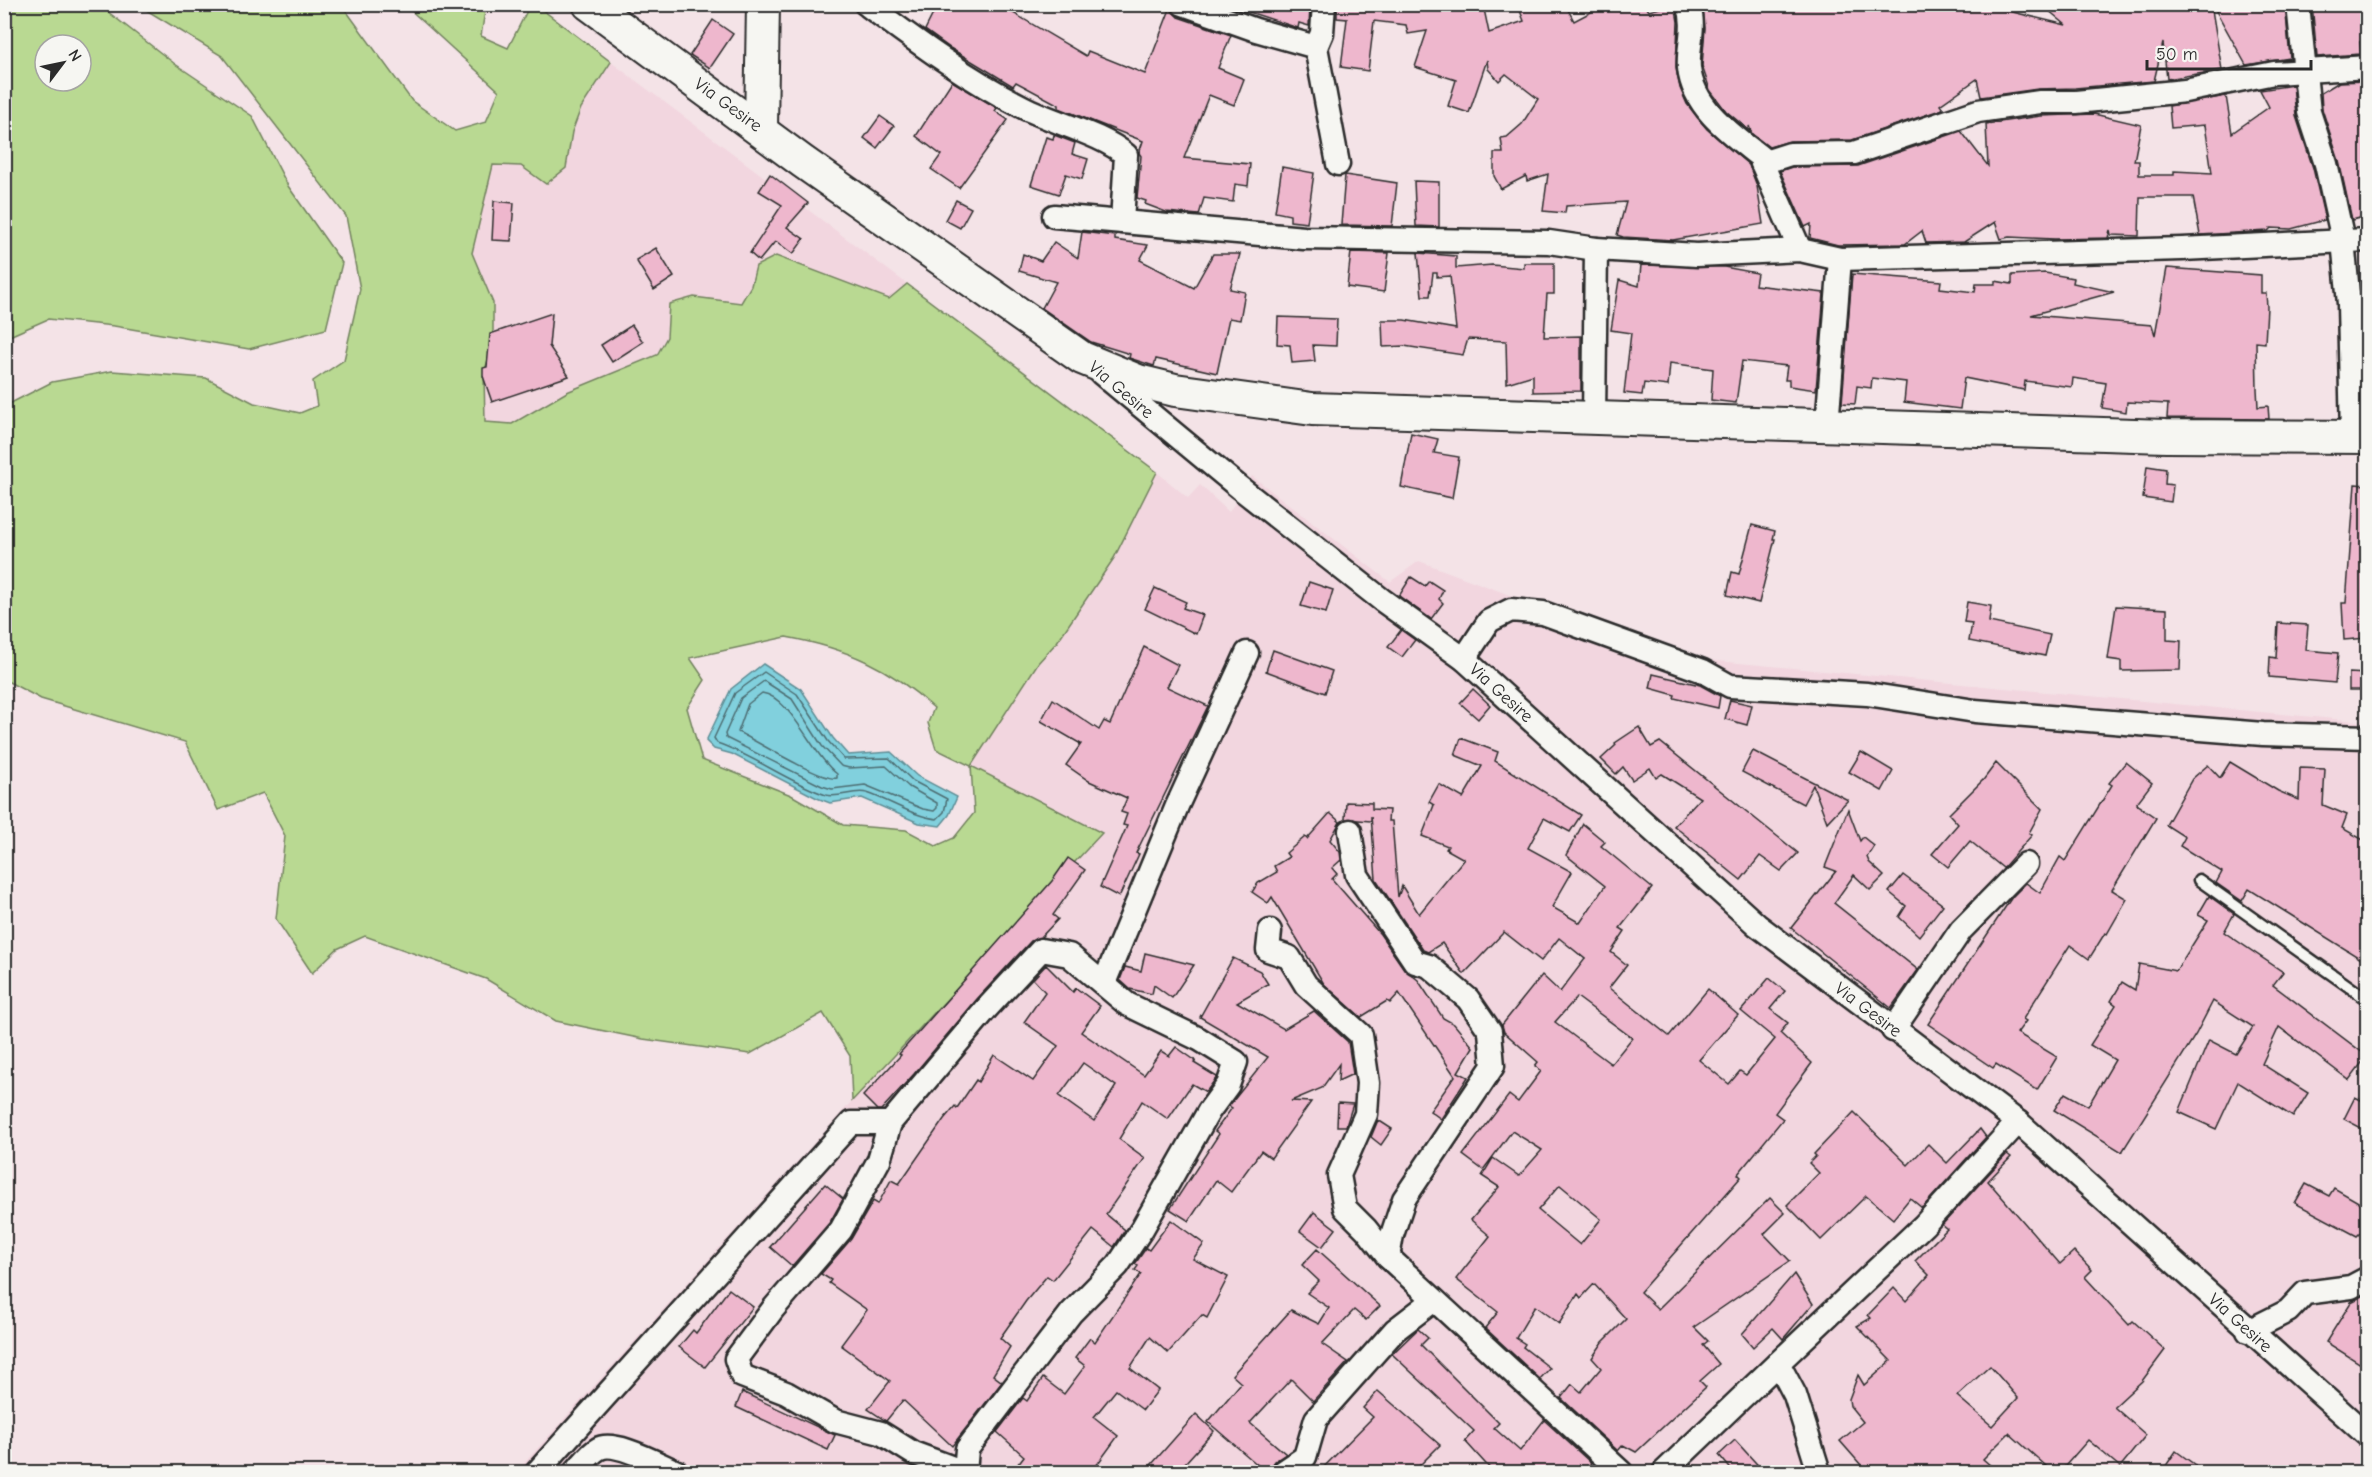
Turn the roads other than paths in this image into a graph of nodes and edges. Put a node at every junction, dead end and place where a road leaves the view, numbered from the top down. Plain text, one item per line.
1 (589, 4) edge
2 (763, 4) edge
3 (866, 4) edge
4 (1183, 4) edge
5 (1324, 4) edge
6 (1688, 4) edge
7 (2298, 4) edge
8 (1316, 47) junction
9 (2367, 67) edge
10 (2306, 70) junction
11 (761, 128) junction
12 (1338, 164) dead end
13 (1762, 164) junction
14 (1054, 216) dead end
15 (1122, 222) junction
16 (2343, 240) junction
17 (2367, 240) edge
18 (1596, 249) junction
19 (1800, 250) junction
20 (1840, 259) junction
21 (1082, 358) junction
22 (1593, 418) junction
23 (1827, 426) junction
24 (2360, 437) edge
25 (1247, 653) dead end
26 (1464, 659) junction
27 (2367, 737) edge
28 (1350, 831) dead end
29 (2026, 864) dead end
30 (2199, 880) dead end
31 (1270, 931) dead end
32 (1104, 984) junction
33 (2367, 1000) edge
34 (1893, 1030) junction
35 (2018, 1122) junction
36 (890, 1123) junction
37 (1388, 1257) junction
38 (2367, 1278) edge
39 (1434, 1300) junction
40 (2248, 1331) junction
41 (1778, 1363) junction
42 (2367, 1436) edge
43 (537, 1473) edge
44 (575, 1473) edge
45 (677, 1473) edge
46 (964, 1473) edge
47 (1283, 1473) edge
48 (1621, 1473) edge
49 (1664, 1473) edge
50 (1819, 1473) edge

1 - 11 main road, Via Gesire
2 - 11 main road
3 - 15 street
4 - 8 street
5 - 8 street
6 - 13 street
7 - 10 street
8 - 12 street
9 - 10 street
10 - 13 street
10 - 16 street
11 - 21 main road, Via Gesire
13 - 19 street
14 - 15 street
15 - 18 street
16 - 17 street
16 - 20 street
16 - 24 street
18 - 19 street
18 - 22 street
19 - 20 street
20 - 23 street
21 - 22 main road
21 - 26 street, Via Gesire
22 - 23 main road
23 - 24 main road
25 - 32 street
26 - 27 street
26 - 34 street, Via Gesire
28 - 37 street
29 - 34 street
30 - 33 lane
31 - 37 street
32 - 36 street
32 - 46 street
34 - 35 street, Via Gesire
35 - 40 street, Via Gesire
35 - 41 street
36 - 43 street
36 - 46 street
37 - 39 street
38 - 40 street
39 - 47 street
39 - 48 street
40 - 42 street, Via Gesire
41 - 49 street
41 - 50 street
44 - 45 street

